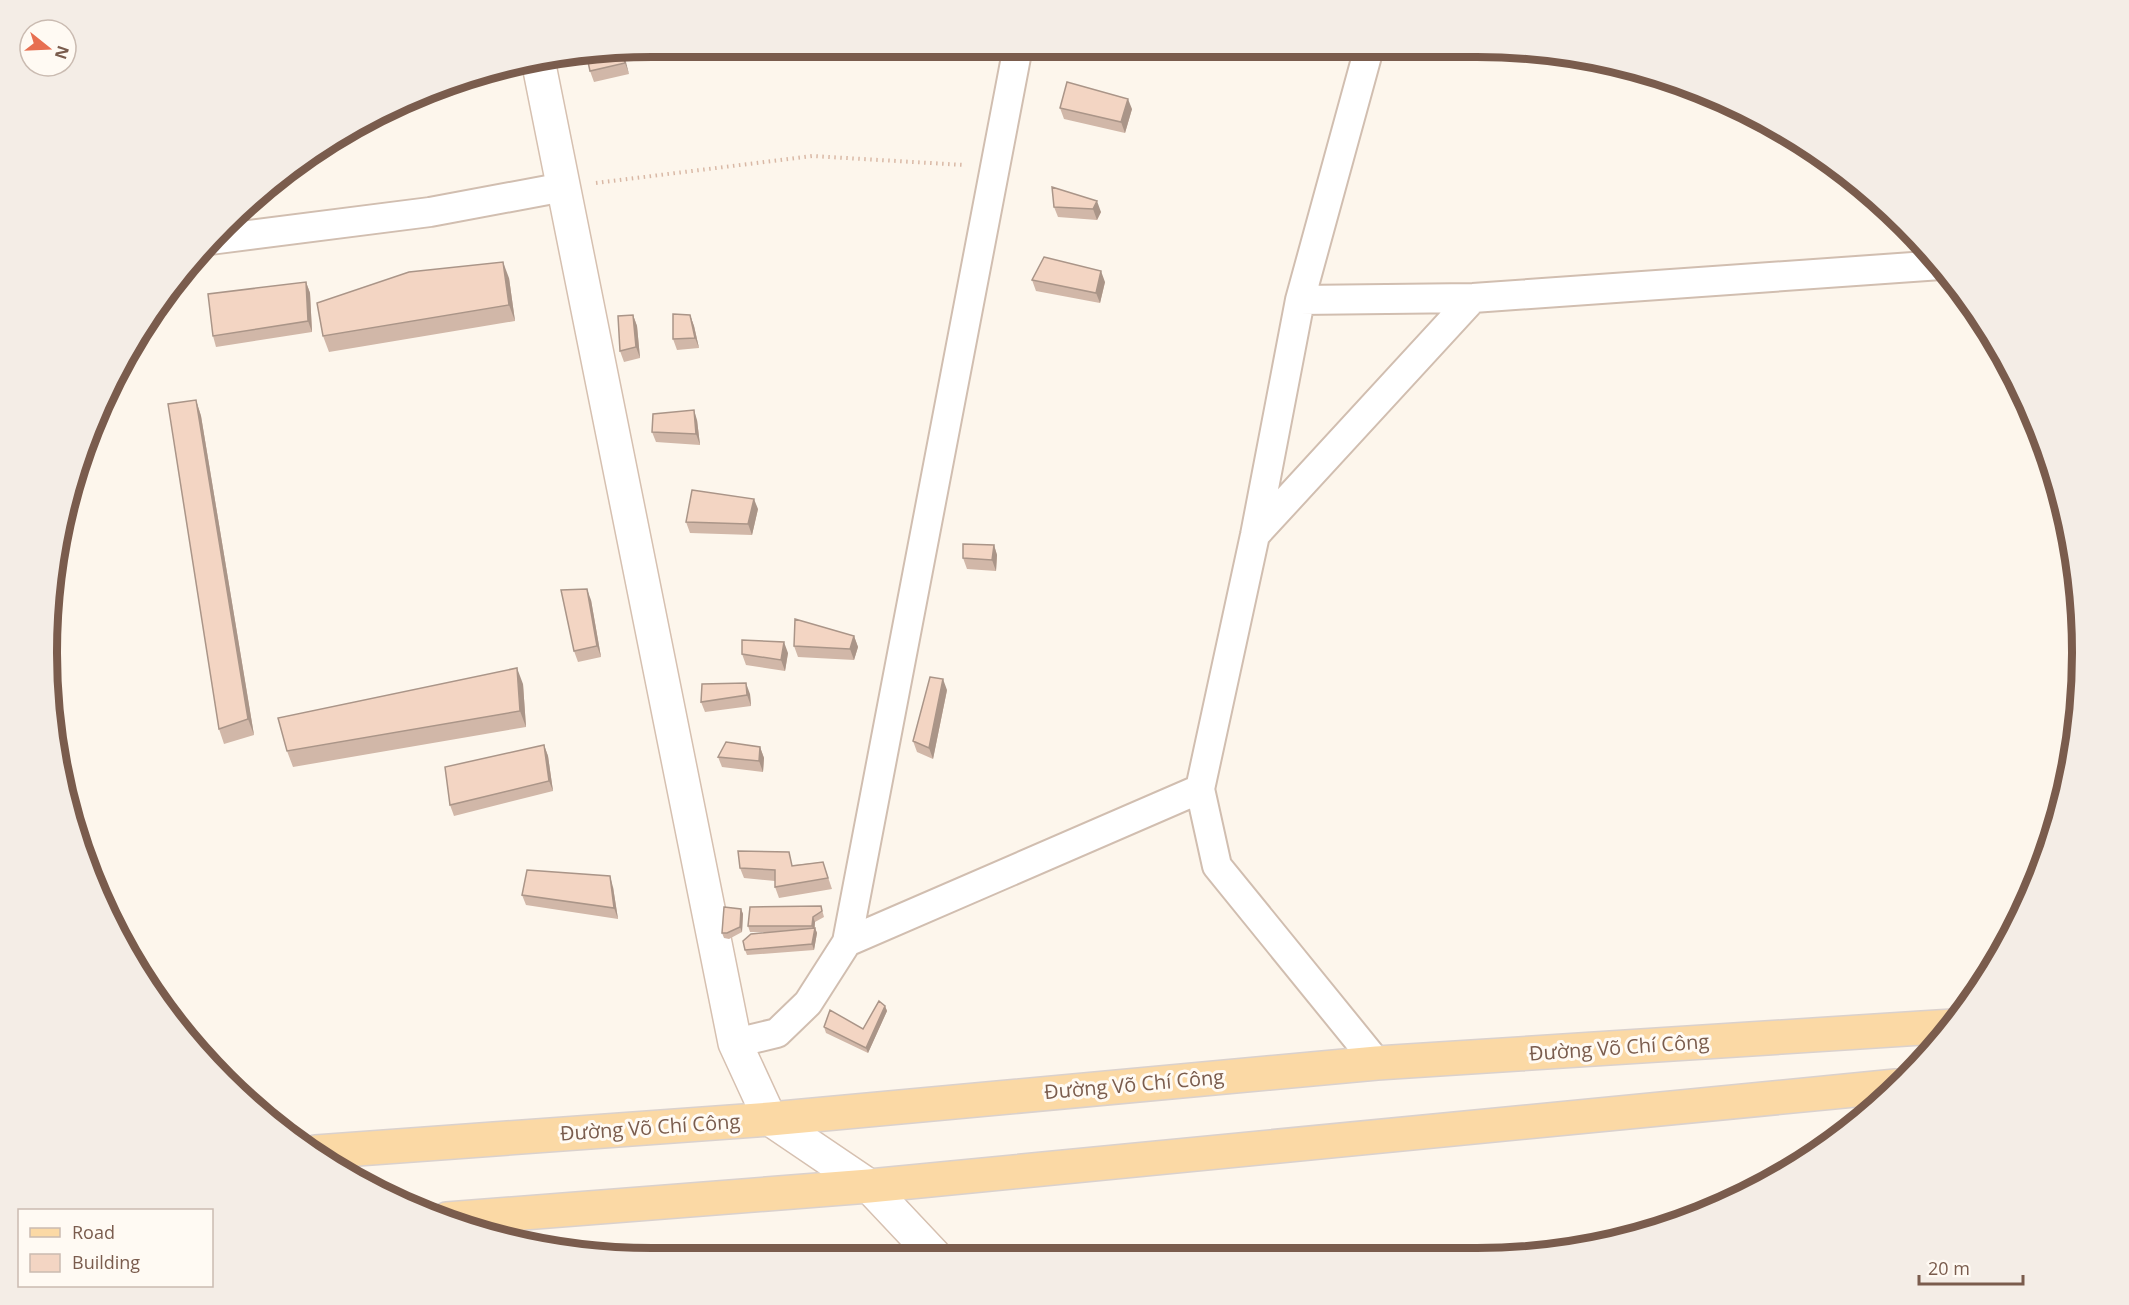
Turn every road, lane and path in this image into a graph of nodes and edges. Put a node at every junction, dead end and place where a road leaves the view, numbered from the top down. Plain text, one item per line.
1 (1016, 57) edge
2 (1367, 57) edge
3 (540, 67) edge
4 (995, 167) junction
5 (564, 187) junction
6 (225, 238) edge
7 (1929, 266) edge
8 (1473, 298) junction
9 (1300, 300) junction
10 (1256, 535) junction
11 (1200, 789) junction
12 (848, 942) junction
13 (1939, 1027) edge
14 (735, 1043) junction
15 (1377, 1063) junction
16 (1883, 1087) edge
17 (770, 1119) junction
18 (327, 1151) edge
19 (869, 1186) junction
20 (466, 1218) edge
21 (927, 1248) edge

1 - 4 street
2 - 9 street
3 - 5 street
4 - 5 path
4 - 12 street
5 - 6 street
5 - 14 street
7 - 8 street
8 - 9 street
8 - 10 street
9 - 10 street
10 - 11 street
11 - 12 street
11 - 15 street
12 - 14 street
13 - 15 main road, Đường Võ Chí Công
14 - 17 street
15 - 17 main road, Đường Võ Chí Công
16 - 19 main road
17 - 18 main road, Đường Võ Chí Công
17 - 19 street
19 - 20 main road
19 - 21 street

